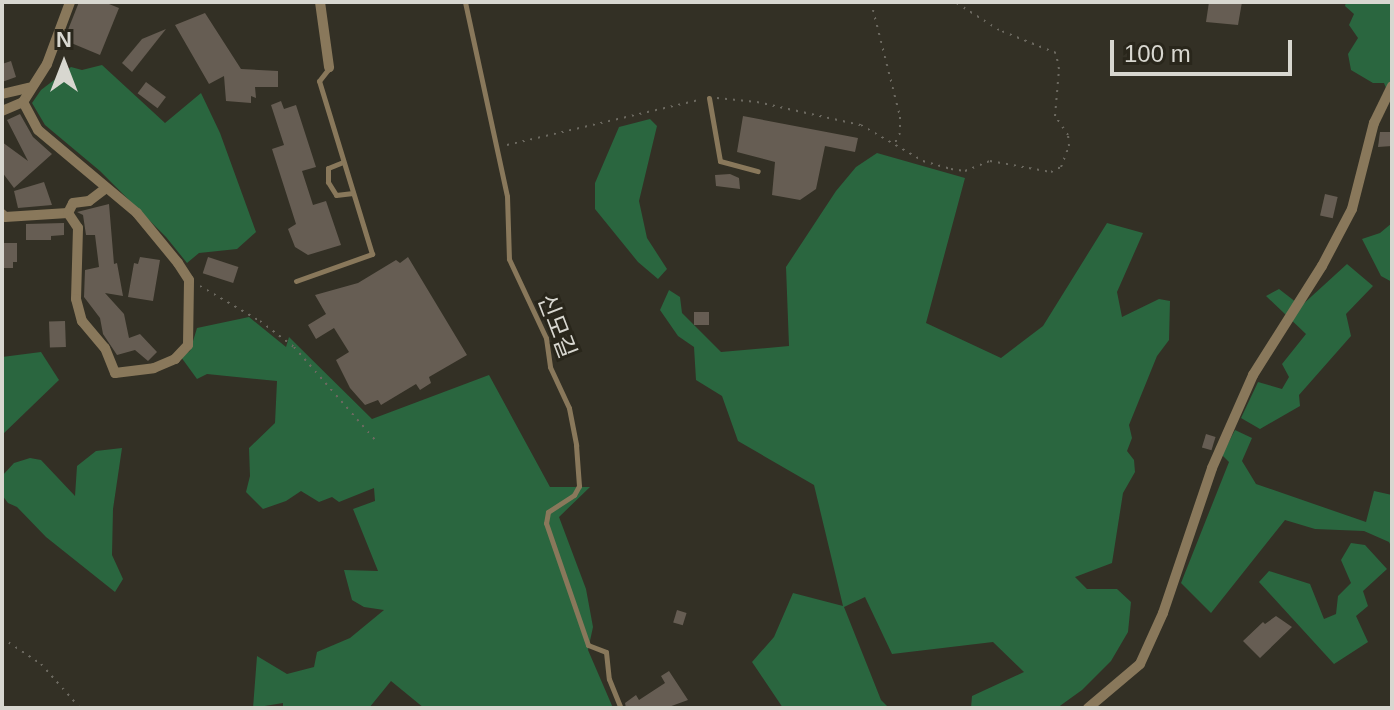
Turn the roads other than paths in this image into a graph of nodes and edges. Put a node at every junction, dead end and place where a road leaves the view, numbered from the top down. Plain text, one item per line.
1 (70, 2) edge
2 (320, 2) edge
3 (465, 2) edge
4 (329, 67) joint
5 (1392, 86) edge
6 (29, 88) junction
7 (2, 94) edge
8 (709, 98) road end
9 (23, 102) junction
10 (2, 111) edge
11 (343, 162) junction
12 (758, 171) dead end
13 (106, 188) junction
14 (353, 193) junction
15 (68, 213) junction
16 (2, 214) edge
17 (296, 281) dead end
18 (621, 708) edge
19 (1088, 708) edge

1 - 6 street
2 - 4 street
3 - 18 lane, 신모길
4 - 11 lane
5 - 19 street
6 - 7 street
6 - 9 street
8 - 12 lane
9 - 10 street
9 - 13 street
11 - 14 lane
11 - 14 lane
13 - 15 street
13 - 15 street
14 - 17 lane
15 - 16 street

